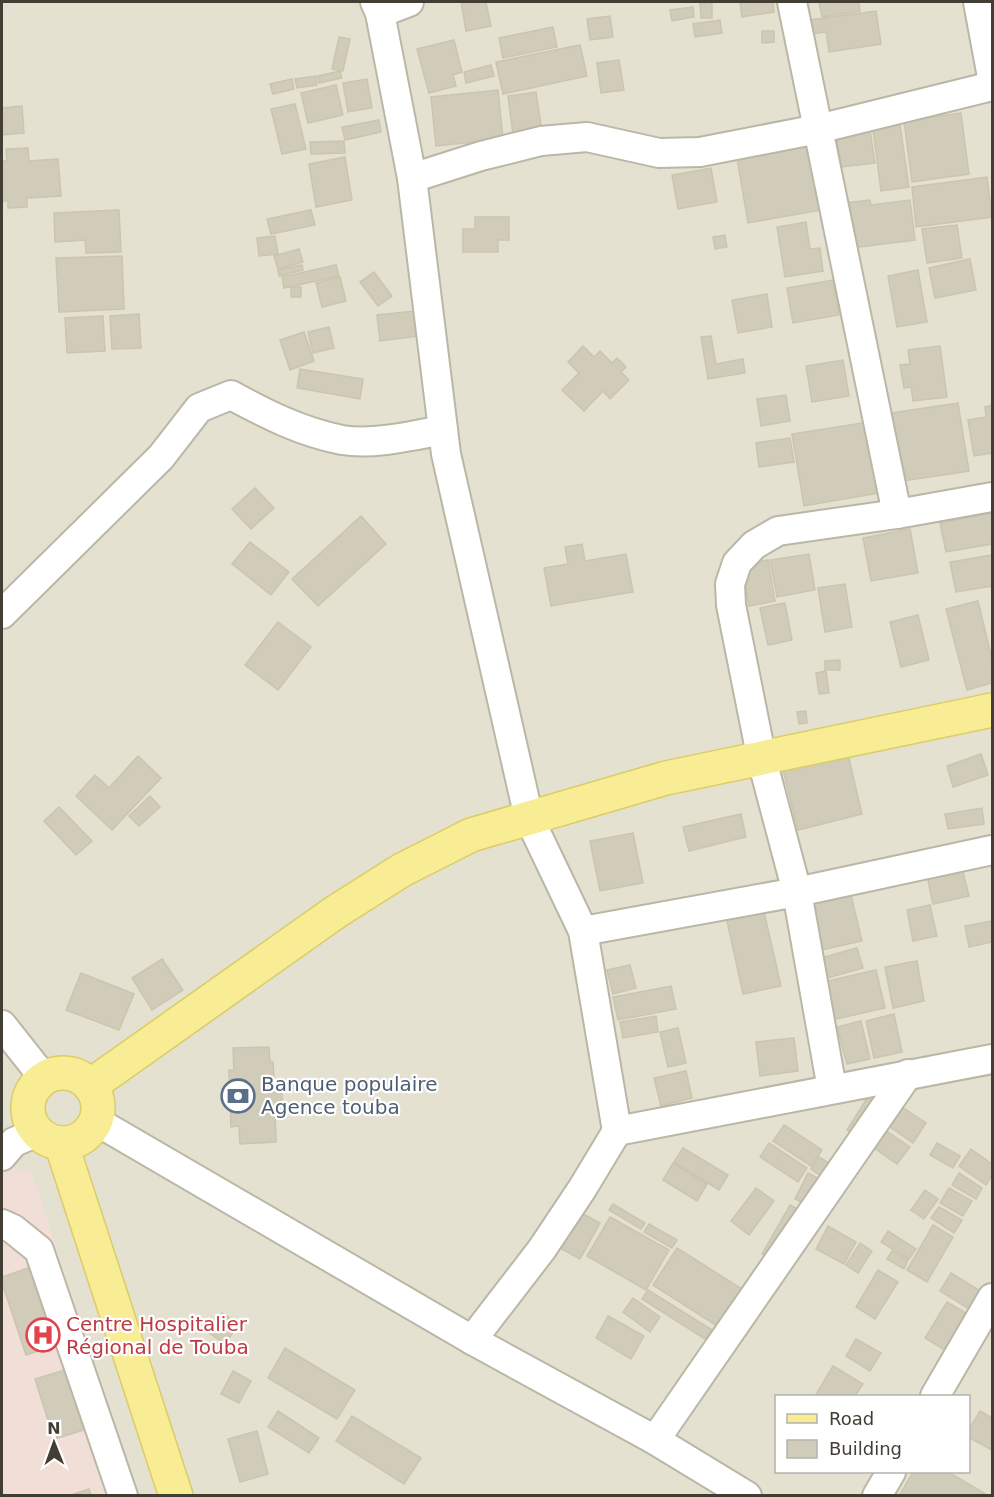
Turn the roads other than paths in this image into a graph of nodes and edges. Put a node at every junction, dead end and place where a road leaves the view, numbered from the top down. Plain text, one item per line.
1 (409, 2) edge
2 (792, 2) edge
3 (978, 2) edge
4 (378, 7) edge
5 (993, 77) edge
6 (993, 86) edge
7 (819, 129) junction
8 (412, 178) junction
9 (443, 430) junction
10 (993, 497) edge
11 (897, 514) junction
12 (2, 614) edge
13 (993, 710) edge
14 (762, 759) junction
15 (529, 818) junction
16 (993, 850) edge
17 (797, 892) junction
18 (583, 931) junction
19 (2, 1025) edge
20 (993, 1059) edge
21 (908, 1074) junction
22 (44, 1078) junction
23 (90, 1086) junction
24 (832, 1089) junction
25 (96, 1121) junction
26 (617, 1131) junction
27 (50, 1137) junction
28 (2, 1156) edge
29 (2, 1224) edge
30 (993, 1298) edge
31 (472, 1340) junction
32 (936, 1395) edge
33 (656, 1440) junction
34 (890, 1473) edge
35 (123, 1496) edge
36 (176, 1496) edge
37 (747, 1496) edge
38 (877, 1496) edge

1 - 4 street
2 - 7 street
3 - 5 street
4 - 8 street
6 - 7 street
7 - 8 street
7 - 11 street
8 - 9 street
9 - 12 street
9 - 15 street
10 - 11 street
11 - 14 street
13 - 14 main road
14 - 15 main road
14 - 17 street
15 - 18 street
15 - 23 main road
16 - 17 street
17 - 18 street
17 - 24 street
18 - 26 street
19 - 22 street
20 - 21 street
21 - 24 street
21 - 33 street
22 - 23 main road
22 - 27 main road
23 - 25 main road
24 - 26 street
25 - 27 main road
25 - 31 street
26 - 31 street
27 - 28 street
27 - 36 main road
29 - 35 street
30 - 32 street
31 - 33 street
33 - 37 street
34 - 38 street

